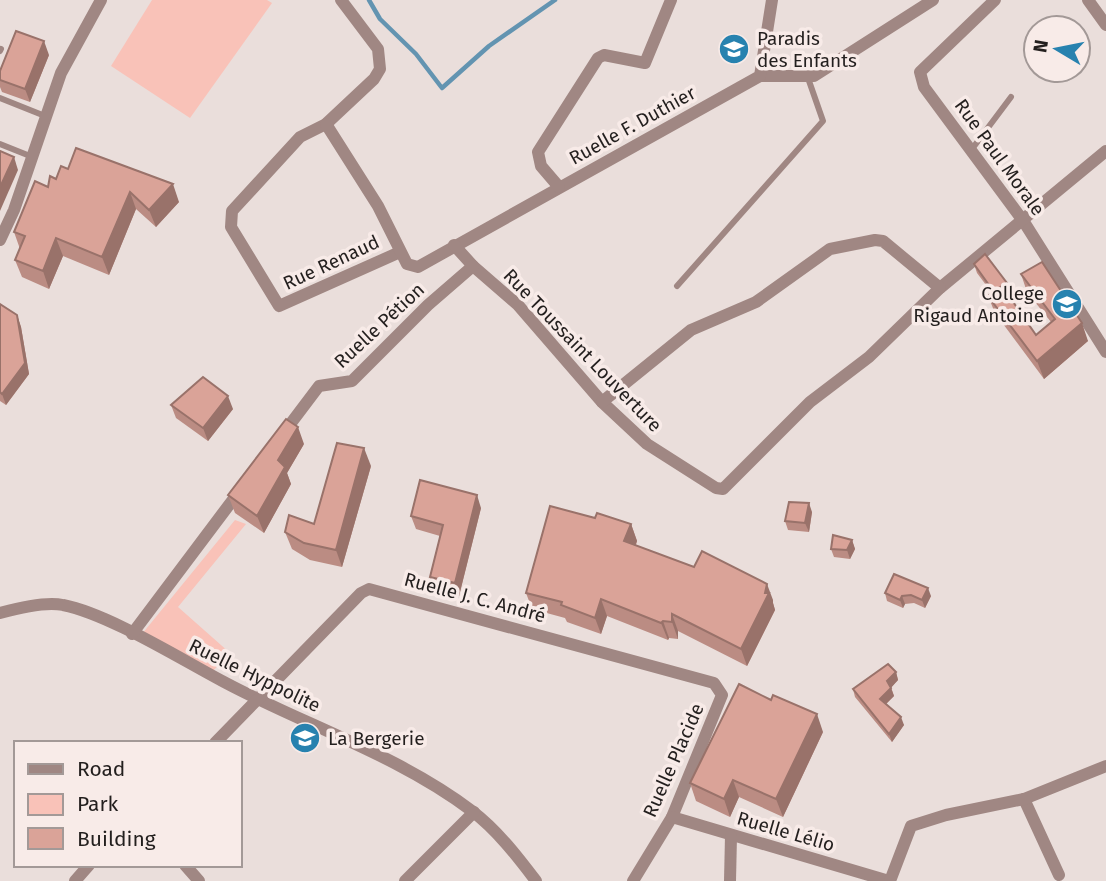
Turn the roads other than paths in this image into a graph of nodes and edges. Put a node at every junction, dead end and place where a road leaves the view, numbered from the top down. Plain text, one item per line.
1 (101, 0) edge
2 (341, 0) edge
3 (671, 0) edge
4 (772, 0) edge
5 (933, 0) edge
6 (995, 0) edge
7 (1088, 0) edge
8 (1106, 25) edge
9 (760, 76) junction
10 (808, 78) junction
11 (0, 97) edge
12 (1011, 97) dead end
13 (45, 116) junction
14 (326, 124) junction
15 (0, 144) edge
16 (972, 149) junction
17 (1106, 151) edge
18 (30, 156) junction
19 (559, 187) junction
20 (1024, 222) junction
21 (0, 240) edge
22 (454, 245) junction
23 (400, 252) junction
24 (473, 266) junction
25 (677, 286) dead end
26 (940, 288) junction
27 (1106, 352) edge
28 (602, 402) junction
29 (270, 451) edge
30 (246, 483) edge
31 (0, 613) edge
32 (132, 634) junction
33 (720, 689) joint
34 (259, 701) junction
35 (217, 741) edge
36 (1106, 766) edge
37 (1024, 799) junction
38 (474, 812) junction
39 (672, 817) junction
40 (731, 836) junction
41 (87, 867) edge
42 (188, 867) edge
43 (1059, 876) dead end
44 (75, 881) edge
45 (199, 881) edge
46 (405, 881) edge
47 (537, 881) edge
48 (633, 881) edge
49 (730, 881) edge
50 (889, 881) edge

1 - 13 street
2 - 14 street, Rue Renaud
3 - 19 street
4 - 9 street
5 - 10 street
6 - 16 street, Rue Paul Morale
7 - 8 street
9 - 10 street
9 - 19 street, Ruelle F. Duthier
10 - 25 lane
11 - 13 lane
12 - 16 lane
13 - 18 street
14 - 23 street
14 - 23 street, Rue Renaud
15 - 18 lane
16 - 20 street, Rue Paul Morale
17 - 20 street, Rue Toussaint Louverture
18 - 21 street
19 - 22 street, Ruelle F. Duthier
20 - 26 street, Rue Toussaint Louverture
20 - 27 street, Rue Paul Morale
22 - 23 street, Ruelle F. Duthier
22 - 24 street, Rue Toussaint Louverture
24 - 28 street, Rue Toussaint Louverture
24 - 29 street, Ruelle Pétion
26 - 28 street
26 - 28 street, Rue Toussaint Louverture
30 - 32 street
31 - 32 street, Ruelle Hyppolite
32 - 34 street, Ruelle Hyppolite
33 - 34 street, Ruelle J. C. André
33 - 39 street, Ruelle Placide
34 - 35 street
34 - 38 street, Ruelle Hyppolite
36 - 37 street
37 - 43 street
37 - 50 street
38 - 46 street
38 - 47 street, Ruelle Hyppolite
39 - 40 street, Ruelle Lélio
39 - 48 street, Ruelle Placide
40 - 49 street
40 - 50 street, Ruelle Lélio
41 - 44 street
42 - 45 street

